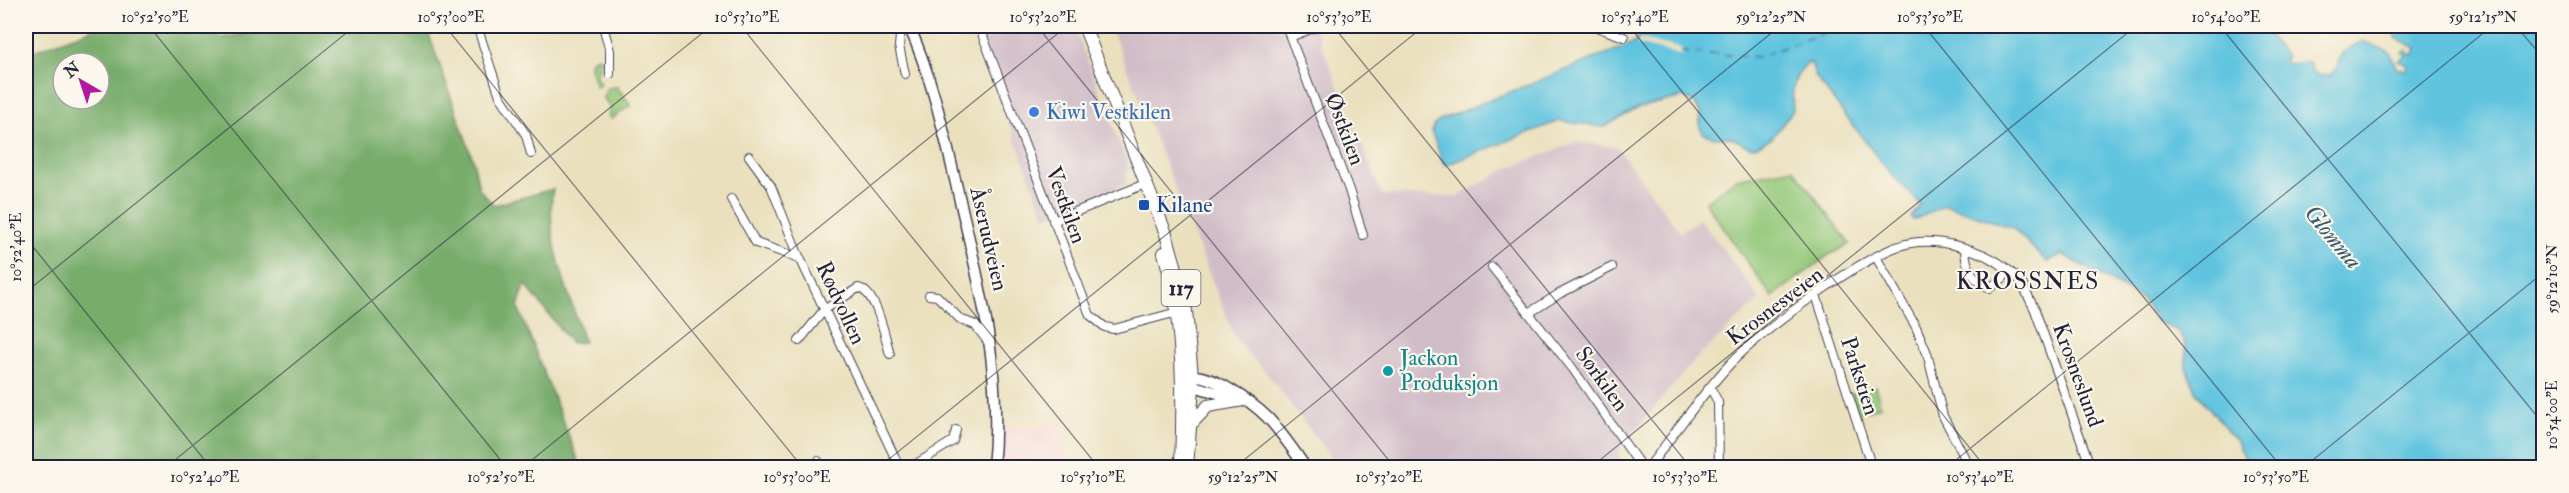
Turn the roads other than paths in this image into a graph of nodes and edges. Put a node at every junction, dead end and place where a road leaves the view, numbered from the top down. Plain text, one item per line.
1 (477, 26) edge
2 (603, 26) edge
3 (901, 26) edge
4 (909, 26) edge
5 (979, 26) edge
6 (1084, 26) edge
7 (1286, 26) edge
8 (1318, 26) edge
9 (1593, 26) edge
10 (1290, 37) junction
11 (1624, 37) dead end
12 (609, 74) dead end
13 (905, 74) dead end
14 (531, 154) dead end
15 (749, 156) dead end
16 (1145, 184) junction
17 (731, 199) dead end
18 (1053, 221) junction
19 (1363, 235) dead end
20 (1965, 250) junction
21 (1876, 257) junction
22 (799, 258) junction
23 (1492, 267) dead end
24 (1612, 267) dead end
25 (2006, 268) junction
26 (929, 295) dead end
27 (1816, 295) junction
28 (824, 310) junction
29 (1529, 313) junction
30 (1170, 314) dead end
31 (799, 341) dead end
32 (992, 349) junction
33 (890, 354) dead end
34 (1189, 381) junction
35 (1710, 387) junction
36 (1242, 400) junction
37 (1192, 422) junction
38 (957, 430) dead end
39 (900, 468) edge
40 (910, 468) edge
41 (993, 468) edge
42 (1180, 468) edge
43 (1187, 468) edge
44 (1306, 468) edge
45 (1642, 468) edge
46 (1648, 468) edge
47 (1719, 468) edge
48 (1872, 468) edge
49 (1970, 468) edge
50 (2091, 468) edge

1 - 14 street
2 - 12 street
3 - 13 street
4 - 32 street, Åserudveien
5 - 18 street, Vestkilen
6 - 16 main road, 117
7 - 10 street, Østkilen
8 - 10 street
9 - 11 street
10 - 19 street, Østkilen
15 - 22 street, Rødvollen
16 - 18 street
16 - 34 main road, 117
17 - 22 street
18 - 30 street, Vestkilen
20 - 21 street, Krosnesveien
20 - 25 street, Krosnesveien
20 - 25 street
21 - 27 street, Krosnesveien
21 - 49 street
22 - 28 street, Rødvollen
23 - 29 street, Sørkilen
24 - 29 street
25 - 50 street, Krosneslund
26 - 32 street
27 - 35 street, Krosnesveien
27 - 48 street, Parkstien
28 - 31 street
28 - 33 street
28 - 39 street, Rødvollen
29 - 45 street, Sørkilen
32 - 41 street, Åserudveien
34 - 36 street
34 - 37 main road, 117
34 - 42 main road, 117
35 - 46 street, Krosnesveien
35 - 47 street
36 - 37 main road
36 - 44 street
37 - 43 main road, 117
38 - 40 street

